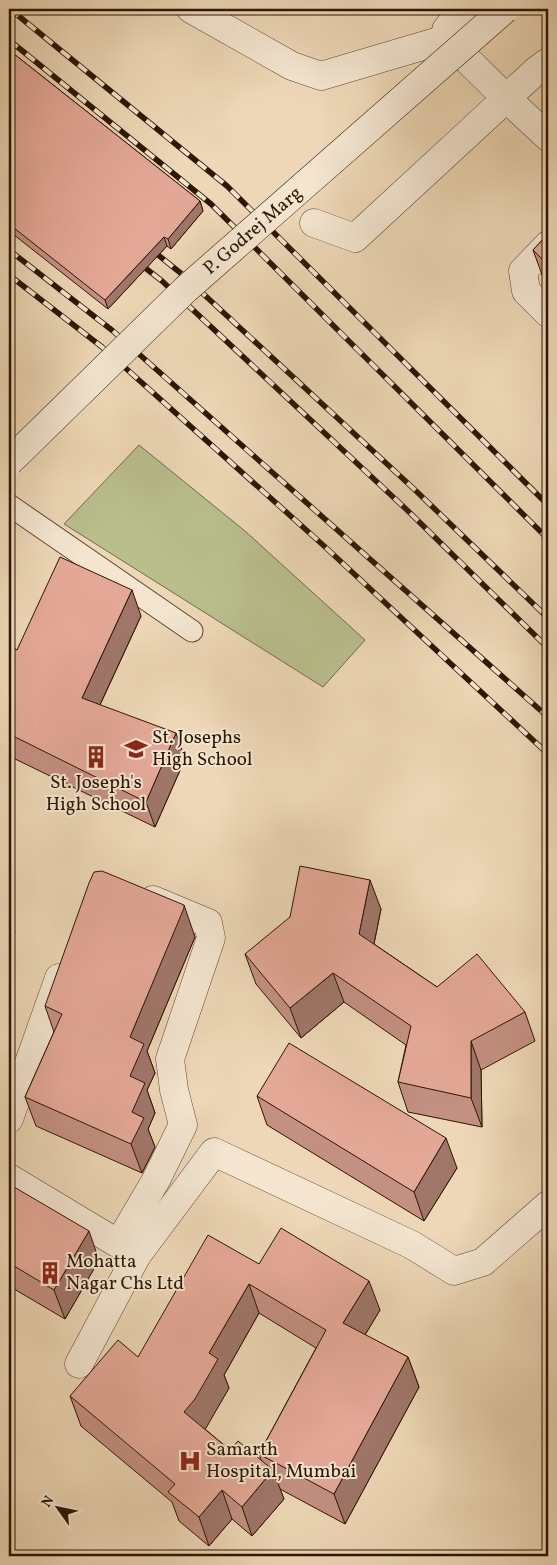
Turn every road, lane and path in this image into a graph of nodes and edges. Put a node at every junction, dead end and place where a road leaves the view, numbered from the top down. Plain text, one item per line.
1 (191, 9) edge
2 (469, 9) edge
3 (505, 9) edge
4 (446, 39) junction
5 (548, 62) edge
6 (506, 98) junction
7 (548, 137) edge
8 (314, 223) dead end
9 (548, 245) edge
10 (548, 313) edge
11 (9, 462) edge
12 (9, 505) edge
13 (192, 631) dead end
14 (132, 891) edge
15 (69, 952) edge
16 (9, 1119) edge
17 (9, 1178) edge
18 (548, 1205) edge
19 (128, 1249) junction
20 (79, 1364) dead end

1 - 4 street
2 - 4 street
3 - 11 street, P. Godrej Marg, bridge
4 - 6 street
5 - 6 street
6 - 7 street
6 - 8 street
9 - 10 street
12 - 13 lane
14 - 19 street
15 - 16 street
17 - 19 street
18 - 19 street
19 - 20 street

